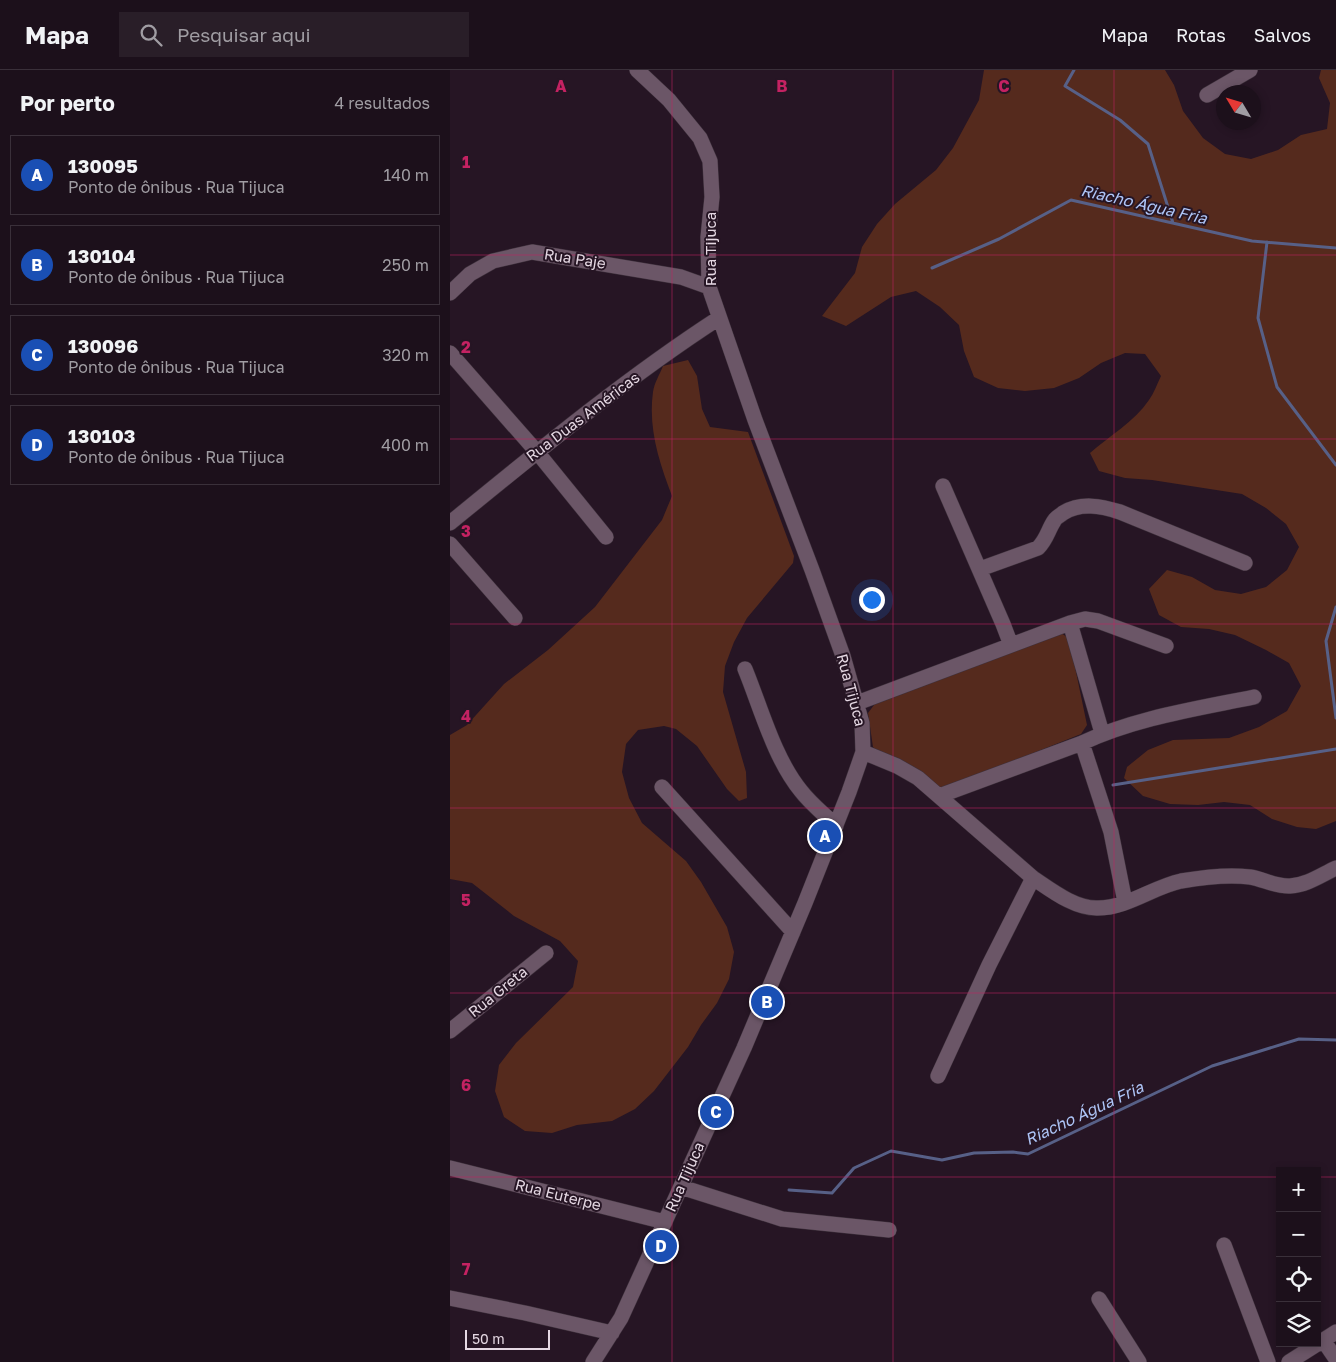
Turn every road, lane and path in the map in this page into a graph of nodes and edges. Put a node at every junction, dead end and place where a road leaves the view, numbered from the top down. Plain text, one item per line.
1 (637, 70) edge
2 (1250, 70) edge
3 (1207, 95) dead end
4 (709, 286) junction
5 (450, 293) edge
6 (719, 318) junction
7 (450, 353) edge
8 (537, 452) junction
9 (943, 486) dead end
10 (450, 523) edge
11 (606, 537) dead end
12 (450, 544) edge
13 (1245, 563) dead end
14 (980, 569) junction
15 (515, 618) dead end
16 (1070, 623) junction
17 (1011, 646) junction
18 (1166, 646) dead end
19 (745, 669) dead end
20 (1254, 697) dead end
21 (857, 703) junction
22 (1102, 733) junction
23 (1082, 743) junction
24 (863, 752) junction
25 (662, 787) dead end
26 (939, 796) junction
27 (836, 826) junction
28 (1336, 868) edge
29 (1034, 878) junction
30 (1125, 902) junction
31 (793, 932) junction
32 (546, 953) dead end
33 (450, 1032) edge
34 (938, 1076) dead end
35 (450, 1168) edge
36 (681, 1187) junction
37 (665, 1222) junction
38 (889, 1230) dead end
39 (1224, 1245) dead end
40 (450, 1298) edge
41 (1100, 1299) dead end
42 (1336, 1332) edge
43 (612, 1333) junction
44 (1323, 1340) junction
45 (1336, 1359) edge
46 (593, 1362) edge
47 (1139, 1362) edge
48 (1268, 1362) edge
49 (1289, 1362) edge

1 - 4 street, Rua Tijuca
2 - 3 street
4 - 5 street, Rua Paje
4 - 6 street, Rua Tijuca
6 - 8 street, Rua Duas Américas
6 - 21 street, Rua Tijuca
7 - 8 street
8 - 10 street, Rua Duas Américas
8 - 11 street
9 - 14 street
12 - 15 street
13 - 14 street
14 - 17 street
16 - 17 street
16 - 18 street
16 - 22 street
17 - 21 street
19 - 27 street
20 - 22 street
21 - 24 street, Rua Tijuca
22 - 23 street
23 - 26 street
23 - 30 street
24 - 26 street
24 - 27 street, Rua Tijuca
25 - 31 street
26 - 29 street
27 - 31 street, Rua Tijuca
28 - 30 street
29 - 30 street
29 - 34 street
31 - 36 street, Rua Tijuca
32 - 33 street, Rua Greta
35 - 37 street, Rua Euterpe
36 - 37 street, Rua Tijuca
36 - 38 street
37 - 43 street, Rua Tijuca
39 - 48 street
40 - 43 street
41 - 47 street
42 - 44 street
43 - 46 street, Rua Tijuca
44 - 45 street
44 - 49 street

